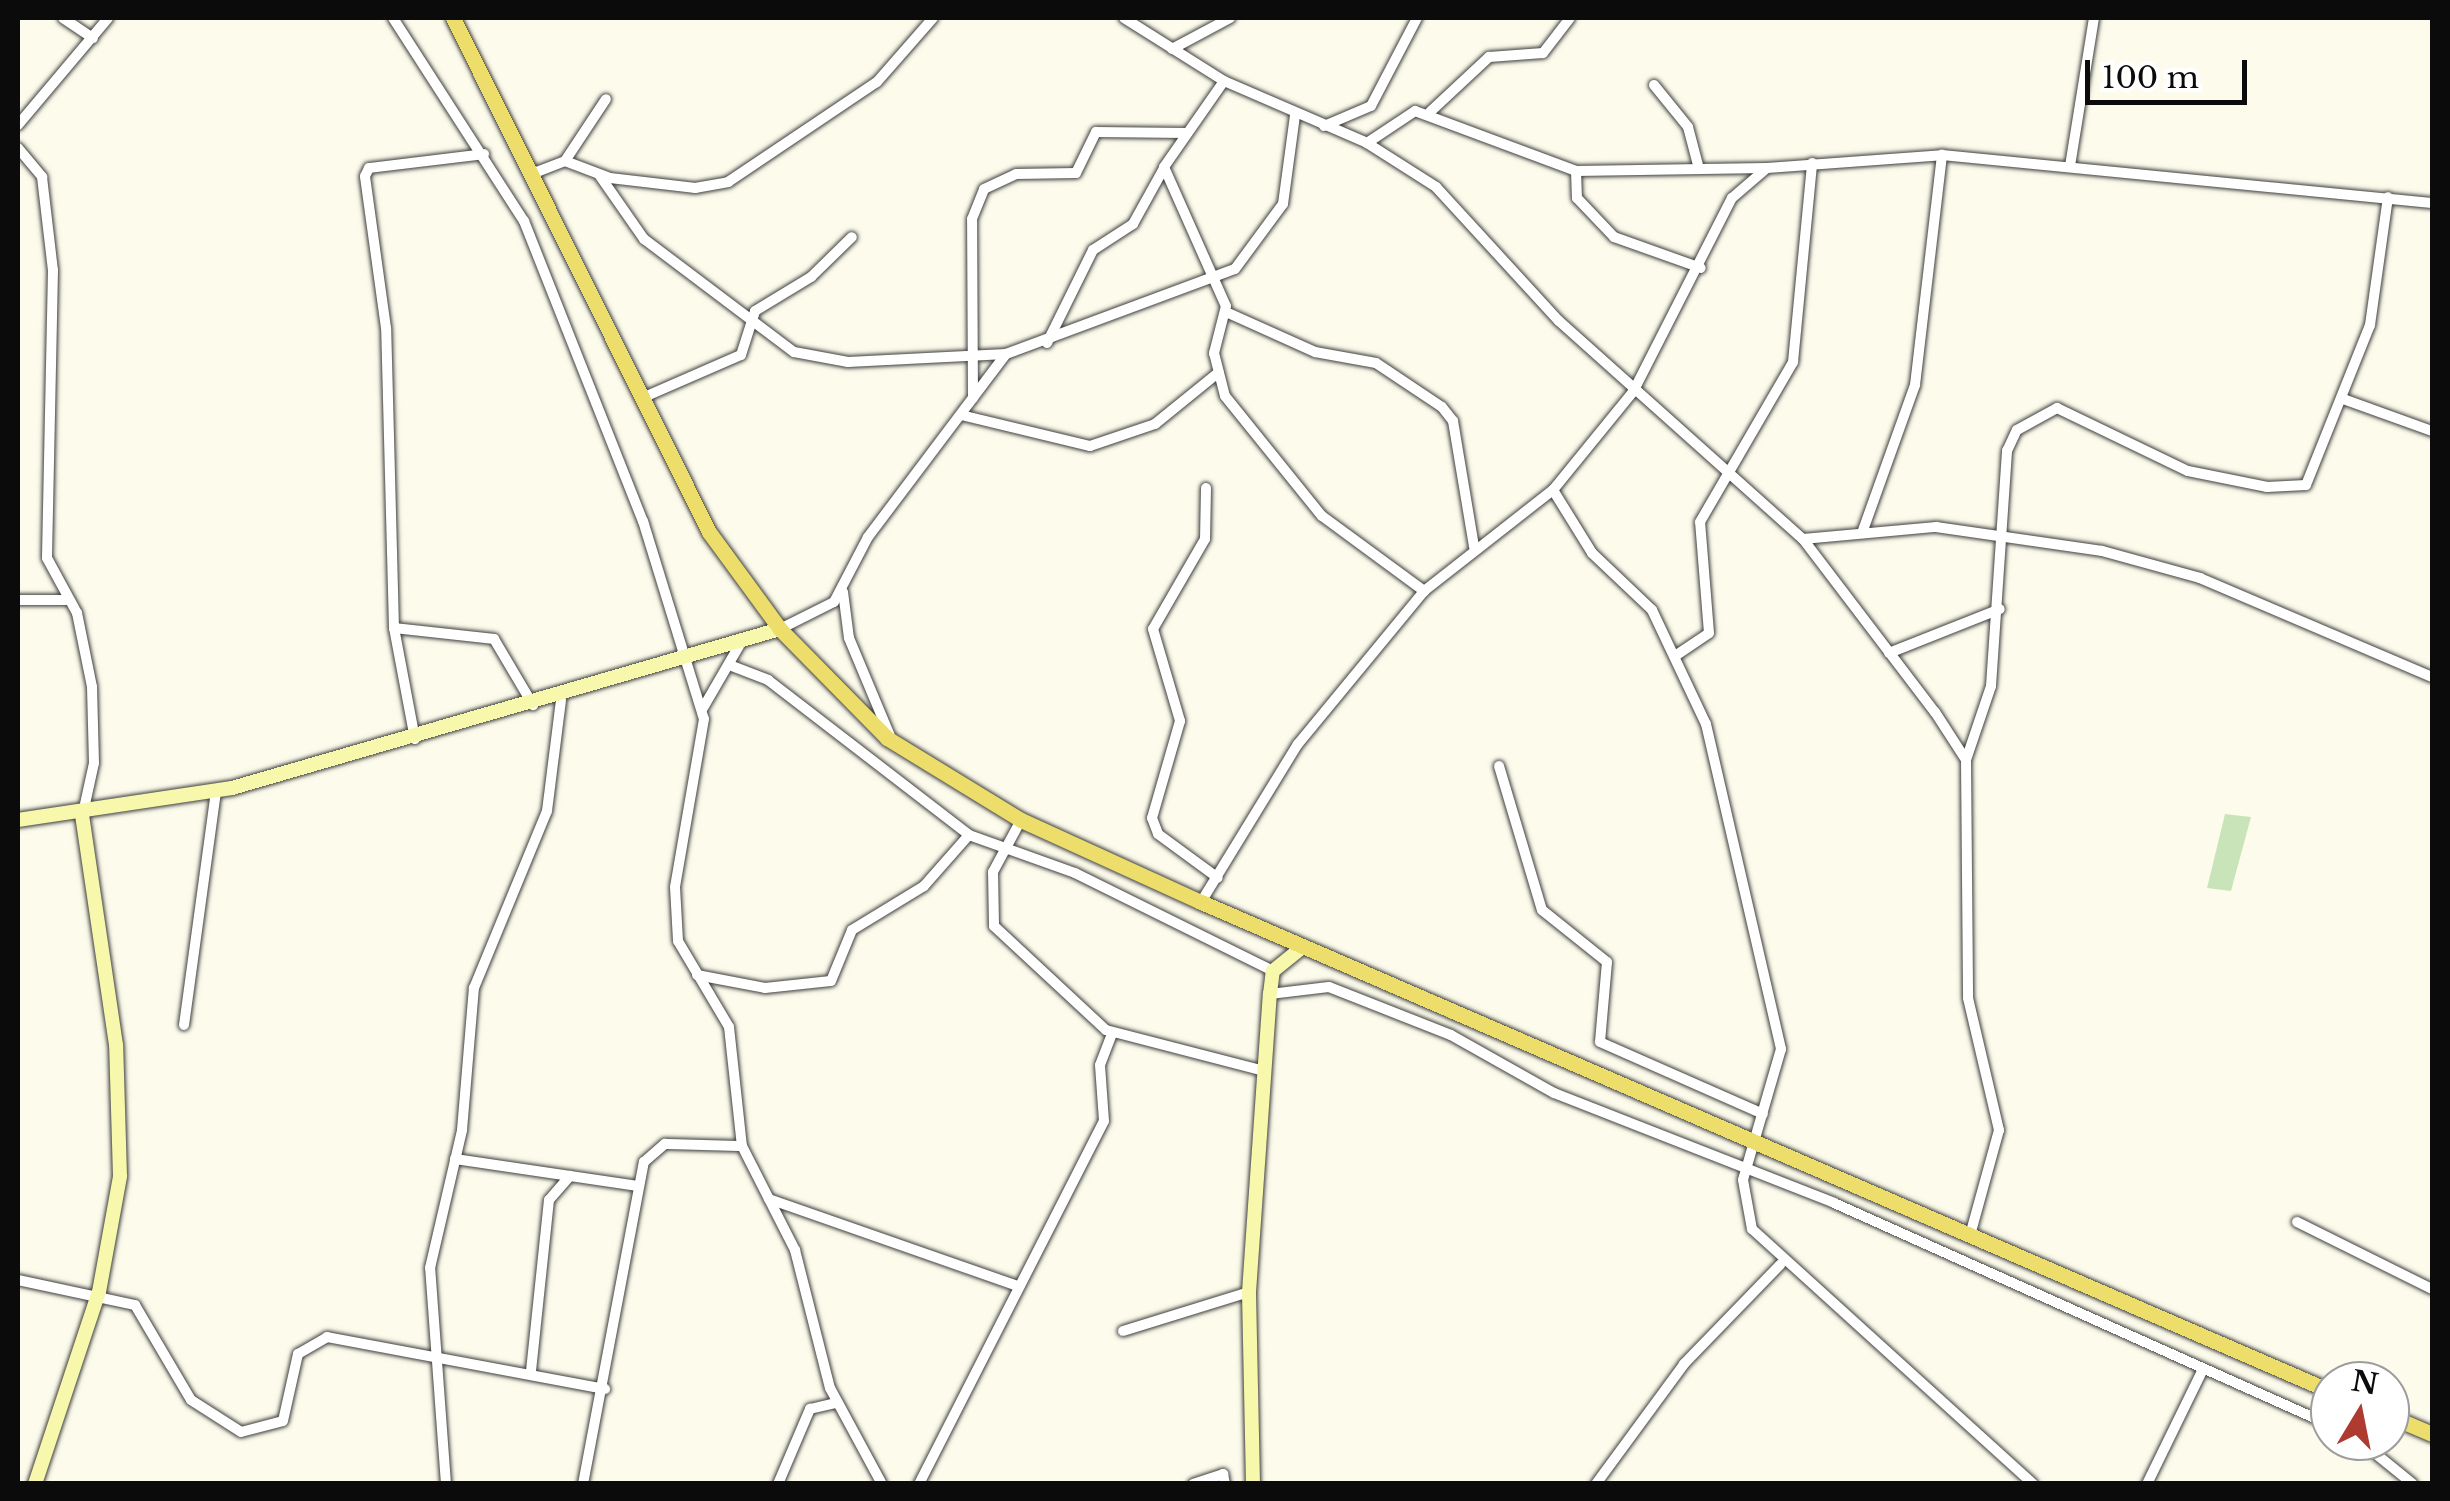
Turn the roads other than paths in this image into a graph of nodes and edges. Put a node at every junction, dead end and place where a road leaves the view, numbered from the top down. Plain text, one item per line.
1 (64, 18) edge
2 (108, 18) edge
3 (393, 18) edge
4 (453, 18) edge
5 (933, 18) edge
6 (1124, 18) edge
7 (1230, 18) edge
8 (1416, 18) edge
9 (1570, 18) edge
10 (2094, 18) edge
11 (93, 38) junction
12 (1172, 50) junction
13 (1224, 81) junction
14 (1654, 85) dead end
15 (606, 99) dead end
16 (1430, 112) junction
17 (1295, 115) junction
18 (18, 126) edge
19 (1324, 126) junction
20 (1186, 133) junction
21 (1367, 143) junction
22 (18, 148) edge
23 (484, 154) junction
24 (1942, 155) junction
25 (564, 162) junction
26 (1812, 163) junction
27 (2070, 166) junction
28 (1164, 167) junction
29 (1767, 168) junction
30 (1699, 169) junction
31 (534, 172) junction
32 (1576, 172) junction
33 (600, 176) junction
34 (2388, 197) junction
35 (2432, 204) edge
36 (852, 237) dead end
37 (1701, 268) junction
38 (1217, 276) junction
39 (1226, 312) junction
40 (753, 317) junction
41 (1046, 343) junction
42 (1006, 354) junction
43 (966, 357) junction
44 (1219, 372) junction
45 (1633, 392) junction
46 (642, 398) junction
47 (972, 398) junction
48 (2343, 399) junction
49 (961, 415) junction
50 (2432, 431) edge
51 (1735, 474) junction
52 (1206, 488) dead end
53 (1552, 490) junction
54 (1862, 533) junction
55 (2001, 534) junction
56 (1803, 539) junction
57 (1474, 547) junction
58 (843, 591) junction
59 (1424, 591) junction
60 (18, 600) edge
61 (68, 600) junction
62 (2000, 608) junction
63 (394, 628) junction
64 (780, 629) junction
65 (740, 646) junction
66 (1890, 652) junction
67 (1678, 654) junction
68 (688, 662) junction
69 (732, 666) junction
70 (2432, 677) edge
71 (561, 700) junction
72 (534, 706) junction
73 (702, 709) junction
74 (415, 739) junction
75 (892, 741) junction
76 (1966, 760) junction
77 (1498, 766) dead end
78 (216, 790) junction
79 (82, 814) junction
80 (18, 820) edge
81 (1021, 820) junction
82 (970, 835) junction
83 (1003, 851) junction
84 (1218, 878) junction
85 (1201, 902) junction
86 (1303, 948) junction
87 (1272, 971) junction
88 (696, 974) junction
89 (1270, 994) junction
90 (184, 1025) dead end
91 (1112, 1033) junction
92 (1265, 1071) junction
93 (1763, 1114) junction
94 (1752, 1142) junction
95 (742, 1146) junction
96 (455, 1159) junction
97 (1747, 1168) junction
98 (570, 1176) junction
99 (638, 1186) junction
100 (768, 1198) junction
101 (2297, 1222) dead end
102 (1970, 1235) junction
103 (1781, 1264) junction
104 (18, 1280) edge
105 (1016, 1286) junction
106 (2432, 1289) edge
107 (99, 1292) junction
108 (1249, 1292) junction
109 (1123, 1332) dead end
110 (433, 1351) junction
111 (531, 1371) junction
112 (2202, 1371) junction
113 (2310, 1381) edge
114 (605, 1389) junction
115 (837, 1403) junction
116 (2310, 1417) edge
117 (2385, 1461) edge
118 (34, 1484) edge
119 (446, 1484) edge
120 (583, 1484) edge
121 (778, 1484) edge
122 (882, 1484) edge
123 (919, 1484) edge
124 (1194, 1484) edge
125 (1226, 1484) edge
126 (1253, 1484) edge
127 (1596, 1484) edge
128 (2034, 1484) edge
129 (2148, 1484) edge
130 (2413, 1484) edge

1 - 11 street
2 - 11 street
3 - 23 street
4 - 31 main road
5 - 33 street
6 - 12 street
7 - 12 street
8 - 19 street
9 - 16 street
10 - 27 street
11 - 18 street
12 - 13 street
13 - 17 street
13 - 20 street
14 - 30 street
15 - 25 street
16 - 21 street
16 - 32 street
17 - 19 street
17 - 38 street
19 - 21 street
20 - 28 street
20 - 43 street
21 - 45 street
22 - 61 street
23 - 63 street
23 - 68 street
24 - 26 street
24 - 27 street
24 - 54 street
25 - 31 street
25 - 33 street
26 - 29 street
26 - 51 street
27 - 34 street
28 - 38 street
28 - 41 street
29 - 30 street
29 - 37 street
30 - 32 street
31 - 46 main road
32 - 37 street
33 - 40 street
34 - 35 street
34 - 48 street
36 - 40 street
37 - 45 street
38 - 39 street
38 - 41 street
39 - 44 street
39 - 57 street
40 - 43 street
40 - 46 street
41 - 42 street
42 - 43 street
42 - 47 street
43 - 47 street
44 - 49 street
44 - 59 street
45 - 51 street
45 - 53 street
46 - 64 main road
47 - 49 street
48 - 50 street
48 - 55 street
49 - 58 street
51 - 56 street
51 - 67 street
52 - 84 street
53 - 57 street
53 - 67 street
54 - 55 street
54 - 56 street
55 - 62 street
55 - 70 street
56 - 66 street
57 - 59 street
58 - 64 street
58 - 75 street
59 - 84 street
60 - 61 street
61 - 79 street
62 - 66 street
62 - 76 street
63 - 72 street
63 - 74 street
64 - 65 street
64 - 75 main road
65 - 68 street
65 - 69 street
66 - 76 street
67 - 93 street
68 - 71 street
68 - 73 street
69 - 73 street
69 - 82 street
71 - 72 street
71 - 96 street
72 - 74 street
73 - 88 street
74 - 78 street
75 - 81 main road
76 - 102 street
77 - 93 street
78 - 79 street
78 - 90 street
79 - 80 street
79 - 107 street
81 - 83 street
81 - 85 main road
82 - 83 street
82 - 88 street
83 - 87 street
83 - 91 street
84 - 85 street
85 - 86 main road
86 - 87 street
86 - 94 main road
87 - 89 street
88 - 95 street
89 - 92 street
89 - 97 street
91 - 92 street
91 - 105 street
92 - 108 street
93 - 94 street
94 - 97 street
94 - 102 main road
95 - 99 street
95 - 100 street
96 - 98 street
96 - 110 street
97 - 103 street
97 - 112 street
98 - 99 street
98 - 111 street
99 - 114 street
100 - 105 street
100 - 115 street
101 - 106 street
102 - 113 main road
103 - 127 street
103 - 128 street
104 - 107 street
105 - 123 street
107 - 110 street
107 - 118 street
108 - 109 street
108 - 126 street
110 - 111 street
110 - 119 street
111 - 114 street
112 - 116 street
112 - 129 street
114 - 120 street
115 - 121 street
115 - 122 street
117 - 130 street
124 - 125 street

